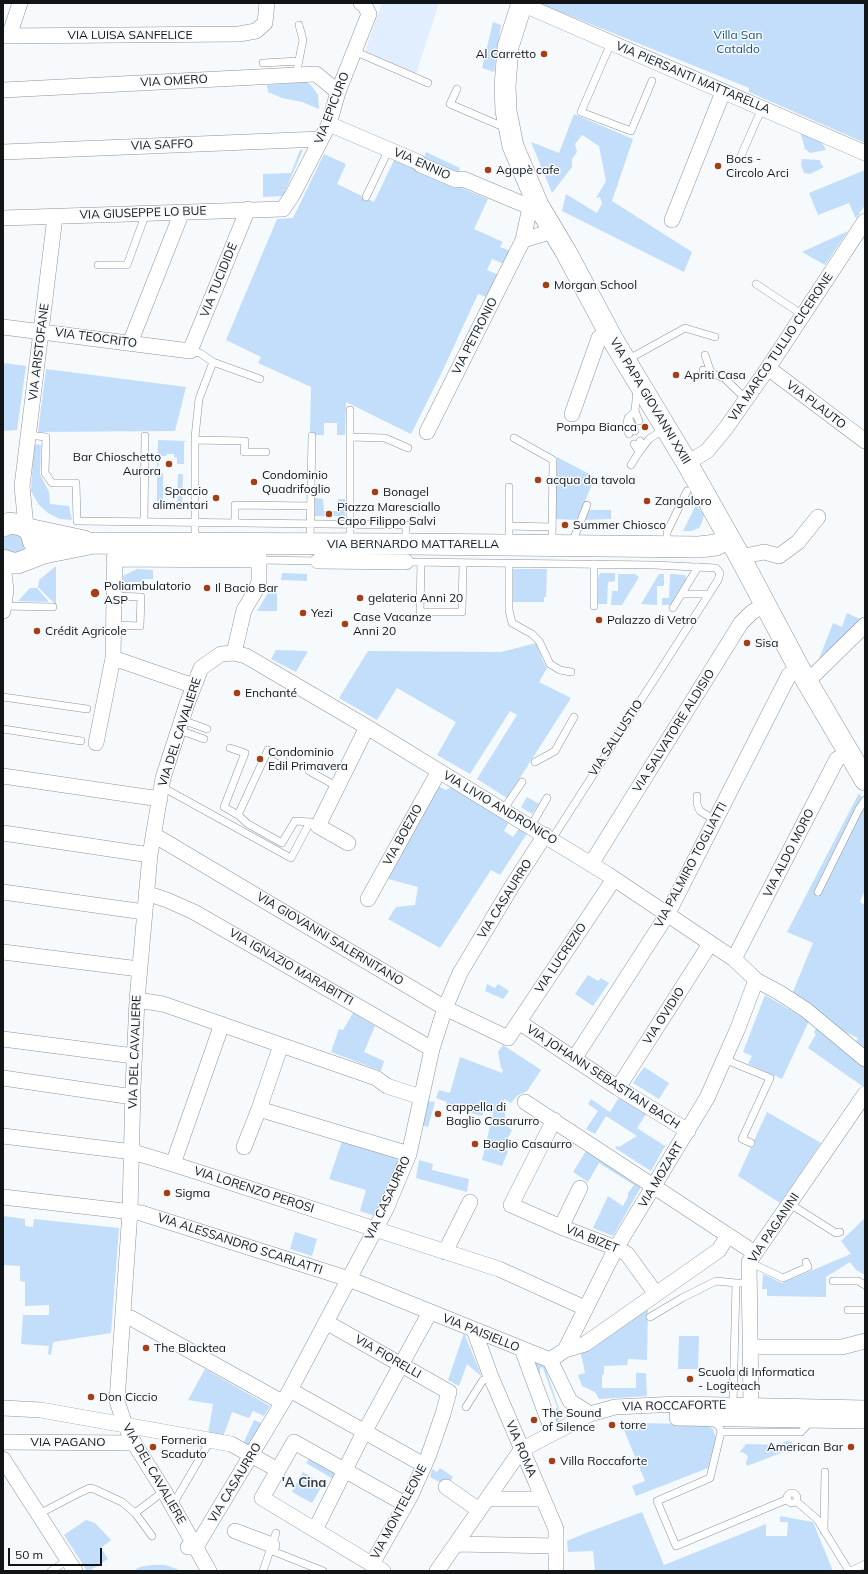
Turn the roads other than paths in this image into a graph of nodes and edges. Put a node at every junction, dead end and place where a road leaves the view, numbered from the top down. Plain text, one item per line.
1 (20, 3) edge
2 (267, 3) edge
3 (363, 3) edge
4 (522, 3) edge
5 (299, 25) dead end
6 (6, 36) edge
7 (611, 43) junction
8 (354, 51) junction
9 (263, 63) dead end
10 (297, 68) junction
11 (652, 81) dead end
12 (428, 83) dead end
13 (457, 89) dead end
14 (3, 90) edge
15 (338, 92) junction
16 (724, 92) junction
17 (762, 108) junction
18 (329, 124) junction
19 (510, 130) junction
20 (321, 139) junction
21 (388, 149) junction
22 (3, 152) edge
23 (865, 153) edge
24 (740, 158) dead end
25 (366, 197) dead end
26 (534, 206) junction
27 (248, 209) junction
28 (283, 209) joint
29 (182, 212) junction
30 (146, 213) junction
31 (55, 217) junction
32 (3, 218) edge
33 (672, 220) dead end
34 (865, 221) edge
35 (547, 232) junction
36 (524, 240) junction
37 (98, 266) dead end
38 (756, 284) dead end
39 (803, 315) junction
40 (3, 327) edge
41 (42, 331) junction
42 (608, 332) junction
43 (715, 337) dead end
44 (130, 343) junction
45 (190, 351) junction
46 (705, 355) dead end
47 (626, 361) junction
48 (213, 362) junction
49 (768, 368) junction
50 (703, 370) dead end
51 (711, 373) junction
52 (260, 379) dead end
53 (638, 381) junction
54 (746, 399) junction
55 (350, 410) dead end
56 (635, 412) junction
57 (572, 414) dead end
58 (639, 421) dead end
59 (427, 432) dead end
60 (645, 432) dead end
61 (632, 433) dead end
62 (657, 433) junction
63 (28, 435) junction
64 (145, 436) dead end
65 (312, 436) dead end
66 (350, 437) junction
67 (514, 438) dead end
68 (195, 440) junction
69 (865, 441) edge
70 (408, 448) dead end
71 (266, 452) dead end
72 (687, 463) junction
73 (632, 465) dead end
74 (22, 486) junction
75 (509, 487) dead end
76 (687, 491) dead end
77 (587, 505) dead end
78 (311, 506) junction
79 (818, 517) dead end
80 (144, 521) junction
81 (195, 522) junction
82 (235, 522) junction
83 (310, 523) junction
84 (4, 526) edge
85 (27, 528) junction
86 (350, 534) junction
87 (729, 538) junction
88 (558, 539) junction
89 (195, 543) junction
90 (509, 545) junction
91 (667, 547) junction
92 (108, 549) junction
93 (259, 552) junction
94 (314, 553) junction
95 (406, 553) junction
96 (740, 557) junction
97 (17, 560) edge
98 (421, 562) junction
99 (463, 563) junction
100 (594, 564) junction
101 (3, 565) edge
102 (698, 567) junction
103 (6, 590) junction
104 (682, 594) junction
105 (708, 594) junction
106 (114, 596) junction
107 (765, 604) junction
108 (594, 606) dead end
109 (53, 607) dead end
110 (3, 608) edge
111 (673, 608) dead end
112 (114, 625) junction
113 (865, 625) edge
114 (234, 653) junction
115 (113, 658) junction
116 (571, 672) dead end
117 (803, 675) junction
118 (194, 686) junction
119 (3, 697) edge
120 (87, 709) dead end
121 (574, 717) dead end
122 (180, 725) junction
123 (367, 727) junction
124 (3, 729) edge
125 (207, 729) dead end
126 (204, 739) dead end
127 (81, 741) dead end
128 (96, 743) dead end
129 (230, 748) dead end
130 (850, 752) junction
131 (283, 758) dead end
132 (536, 762) dead end
133 (309, 771) dead end
134 (439, 771) junction
135 (3, 776) edge
136 (865, 780) edge
137 (522, 782) dead end
138 (338, 787) junction
139 (161, 793) junction
140 (697, 796) dead end
141 (547, 798) dead end
142 (865, 800) edge
143 (503, 810) junction
144 (238, 815) junction
145 (715, 820) junction
146 (314, 824) junction
147 (530, 826) junction
148 (3, 833) edge
149 (154, 835) junction
150 (548, 837) junction
151 (348, 843) dead end
152 (150, 855) junction
153 (591, 864) junction
154 (614, 879) junction
155 (3, 892) edge
156 (818, 892) dead end
157 (146, 893) junction
158 (368, 899) dead end
159 (144, 912) junction
160 (667, 915) junction
161 (710, 944) junction
162 (3, 952) edge
163 (734, 959) junction
164 (139, 969) junction
165 (756, 980) junction
166 (137, 1000) junction
167 (445, 1008) junction
168 (519, 1022) junction
169 (222, 1024) junction
170 (508, 1038) joint
171 (3, 1039) edge
172 (281, 1045) junction
173 (432, 1049) junction
174 (134, 1056) junction
175 (574, 1059) junction
176 (724, 1059) junction
177 (865, 1059) edge
178 (3, 1078) edge
179 (618, 1088) junction
180 (865, 1094) edge
181 (133, 1097) junction
182 (421, 1097) junction
183 (525, 1102) dead end
184 (259, 1109) junction
185 (554, 1120) junction
186 (688, 1132) junction
187 (3, 1136) edge
188 (751, 1143) dead end
189 (244, 1148) dead end
190 (133, 1152) junction
191 (409, 1154) junction
192 (173, 1164) junction
193 (655, 1186) junction
194 (580, 1188) dead end
195 (3, 1197) edge
196 (470, 1202) dead end
197 (790, 1204) junction
198 (130, 1211) junction
199 (561, 1227) junction
200 (376, 1229) junction
201 (840, 1232) dead end
202 (728, 1235) junction
203 (616, 1248) junction
204 (445, 1252) junction
205 (752, 1257) junction
206 (806, 1262) dead end
207 (349, 1279) junction
208 (833, 1281) dead end
209 (742, 1283) junction
210 (865, 1285) edge
211 (656, 1294) junction
212 (585, 1308) junction
213 (848, 1310) dead end
214 (865, 1310) edge
215 (430, 1312) junction
216 (123, 1317) junction
217 (650, 1317) dead end
218 (326, 1322) junction
219 (474, 1330) junction
220 (865, 1341) edge
221 (750, 1347) junction
222 (522, 1349) junction
223 (565, 1350) junction
224 (550, 1360) junction
225 (401, 1365) junction
226 (491, 1377) junction
227 (449, 1392) joint
228 (286, 1396) junction
229 (678, 1404) junction
230 (466, 1407) dead end
231 (3, 1408) edge
232 (865, 1408) edge
233 (742, 1409) junction
234 (590, 1414) junction
235 (705, 1419) junction
236 (812, 1420) junction
237 (865, 1421) edge
238 (125, 1425) junction
239 (365, 1432) junction
240 (721, 1432) junction
241 (553, 1433) junction
242 (210, 1441) junction
243 (3, 1442) edge
244 (134, 1443) junction
245 (522, 1450) junction
246 (251, 1455) junction
247 (3, 1459) edge
248 (424, 1465) junction
249 (278, 1470) junction
250 (346, 1470) junction
251 (825, 1472) dead end
252 (446, 1487) dead end
253 (164, 1491) junction
254 (542, 1499) junction
255 (405, 1504) junction
256 (483, 1504) junction
257 (172, 1506) junction
258 (135, 1513) junction
259 (39, 1514) junction
260 (315, 1530) junction
261 (235, 1531) dead end
262 (824, 1531) junction
263 (152, 1536) dead end
264 (272, 1543) junction
265 (456, 1544) junction
266 (556, 1546) junction
267 (190, 1547) junction
268 (865, 1564) edge
269 (72, 1565) edge
270 (375, 1568) edge
271 (51, 1571) edge
272 (209, 1571) edge
273 (263, 1571) edge
274 (323, 1571) edge
275 (437, 1571) edge
276 (556, 1571) edge
277 (850, 1571) edge

1 - 6 street
2 - 6 street, VIA LUISA SANFELICE
3 - 8 street, VIA EPICURO
4 - 7 street, VIA PIERSANTI MATTARELLA
4 - 19 street, VIA PAPA GIOVANNI XXIII
5 - 10 lane
7 - 11 lane
7 - 16 street, VIA PIERSANTI MATTARELLA
8 - 12 lane
8 - 15 street, VIA EPICURO
9 - 10 lane
10 - 14 street, VIA OMERO
10 - 15 street, VIA OMERO
13 - 19 lane
15 - 18 street, VIA EPICURO
16 - 17 street, VIA PIERSANTI MATTARELLA
16 - 33 street
17 - 23 street, VIA PIERSANTI MATTARELLA
17 - 24 lane
18 - 20 street, VIA EPICURO
18 - 21 street, VIA ENNIO
19 - 26 street, VIA PAPA GIOVANNI XXIII
20 - 22 street, VIA SAFFO
20 - 28 street, VIA EPICURO
21 - 25 lane
21 - 26 street, VIA ENNIO
26 - 35 street, VIA PAPA GIOVANNI XXIII
26 - 36 street, VIA PETRONIO
27 - 28 street, VIA GIUSEPPE LO BUE
27 - 29 street, VIA GIUSEPPE LO BUE
27 - 45 street, VIA TUCIDIDE
29 - 30 street, VIA GIUSEPPE LO BUE
29 - 44 street
30 - 31 street, VIA GIUSEPPE LO BUE
30 - 37 lane
31 - 32 street, VIA GIUSEPPE LO BUE
31 - 41 street, VIA ARISTOFANE
34 - 39 street, VIA MARCO TULLIO CICERONE
35 - 36 street
35 - 42 street, VIA PAPA GIOVANNI XXIII
36 - 59 street, VIA PETRONIO
38 - 39 lane
39 - 49 street, VIA MARCO TULLIO CICERONE
40 - 41 street, VIA TEOCRITO
41 - 44 street, VIA TEOCRITO
41 - 63 street, VIA ARISTOFANE
42 - 47 street, VIA PAPA GIOVANNI XXIII
42 - 57 street
43 - 47 lane
44 - 45 street, VIA TEOCRITO
45 - 48 lane
46 - 51 lane
47 - 53 street, VIA PAPA GIOVANNI XXIII
48 - 52 lane
48 - 68 lane
49 - 54 street, VIA MARCO TULLIO CICERONE
49 - 69 street, VIA PLAUTO
50 - 51 lane
51 - 54 lane
53 - 56 lane
53 - 62 street, VIA PAPA GIOVANNI XXIII
54 - 72 street, VIA MARCO TULLIO CICERONE
55 - 66 lane
56 - 58 lane
56 - 61 lane
60 - 62 lane
62 - 72 street, VIA PAPA GIOVANNI XXIII
62 - 73 lane
63 - 74 street, VIA ARISTOFANE
63 - 80 lane
64 - 80 lane
65 - 78 lane
66 - 70 lane
66 - 86 lane
67 - 88 lane
68 - 71 lane
68 - 81 lane
72 - 87 street, VIA PAPA GIOVANNI XXIII
74 - 84 street
74 - 85 street
75 - 90 lane
76 - 91 lane
77 - 88 lane
78 - 82 lane
78 - 83 lane
79 - 96 street
80 - 81 lane
81 - 82 lane
81 - 89 lane
82 - 83 lane
83 - 86 lane
83 - 94 lane
84 - 85 street
85 - 92 street
85 - 97 street
86 - 94 street, VIA BERNARDO MATTARELLA
86 - 95 street, VIA BERNARDO MATTARELLA
87 - 91 street, VIA BERNARDO MATTARELLA
87 - 96 street, VIA PAPA GIOVANNI XXIII
88 - 90 street, VIA BERNARDO MATTARELLA
88 - 91 street, VIA BERNARDO MATTARELLA
89 - 92 street, VIA BERNARDO MATTARELLA
89 - 93 street, VIA BERNARDO MATTARELLA
90 - 95 street, VIA BERNARDO MATTARELLA
90 - 99 lane
90 - 100 lane
90 - 116 lane
92 - 93 street
92 - 97 street
92 - 106 street
93 - 94 street, VIA BERNARDO MATTARELLA
93 - 114 street
94 - 95 street
95 - 98 lane
96 - 107 street, VIA PAPA GIOVANNI XXIII
97 - 103 street
98 - 99 lane
98 - 99 lane
100 - 102 lane
100 - 108 lane
101 - 103 street
102 - 104 lane
102 - 105 lane, VIA SALLUSTIO
103 - 110 street
104 - 105 lane
104 - 111 lane
105 - 150 lane, VIA SALLUSTIO
106 - 112 street
106 - 112 lane
107 - 117 street, VIA PAPA GIOVANNI XXIII
107 - 153 street, VIA SALVATORE ALDISIO
109 - 110 lane
112 - 115 street
113 - 117 street, VIA PALMIRO TOGLIATTI
114 - 118 street, VIA DEL CAVALIERE
114 - 123 street, VIA LIVIO ANDRONICO
115 - 118 street
115 - 128 street
117 - 130 street, VIA PAPA GIOVANNI XXIII
117 - 145 street, VIA PALMIRO TOGLIATTI
118 - 122 street, VIA DEL CAVALIERE
119 - 120 lane
121 - 132 lane
122 - 125 lane
122 - 126 lane
122 - 139 street, VIA DEL CAVALIERE
123 - 134 street, VIA LIVIO ANDRONICO
123 - 138 street
124 - 127 lane
129 - 144 lane
130 - 136 street, VIA PAPA GIOVANNI XXIII
130 - 163 street, VIA ALDO MORO
131 - 144 lane
133 - 138 lane
134 - 143 street, VIA LIVIO ANDRONICO
134 - 158 street, VIA BOEZIO
135 - 139 street
137 - 143 lane
138 - 146 street
139 - 146 lane
139 - 149 street, VIA DEL CAVALIERE
140 - 145 lane
141 - 147 lane
142 - 156 lane
143 - 147 street, VIA LIVIO ANDRONICO
144 - 146 lane
145 - 160 street, VIA PALMIRO TOGLIATTI
146 - 151 street
147 - 150 street, VIA LIVIO ANDRONICO
148 - 152 street
149 - 152 street, VIA DEL CAVALIERE
149 - 167 street, VIA GIOVANNI SALERNITANO
150 - 153 street, VIA LIVIO ANDRONICO
150 - 167 street, VIA CASAURRO
152 - 157 street, VIA DEL CAVALIERE
153 - 154 street, VIA LIVIO ANDRONICO
154 - 160 street, VIA LIVIO ANDRONICO
154 - 168 street, VIA LUCREZIO
155 - 159 street
157 - 159 street, VIA DEL CAVALIERE
157 - 173 street, VIA IGNAZIO MARABITTI
159 - 164 street, VIA DEL CAVALIERE
160 - 161 street, VIA LIVIO ANDRONICO
160 - 175 street, VIA PALMIRO TOGLIATTI
161 - 163 street, VIA LIVIO ANDRONICO
161 - 179 street, VIA OVIDIO
162 - 164 street
163 - 165 street, VIA LIVIO ANDRONICO
164 - 166 street, VIA DEL CAVALIERE
165 - 176 street, VIA MOZART
165 - 177 street, VIA LIVIO ANDRONICO
166 - 169 street
166 - 174 street, VIA DEL CAVALIERE
167 - 170 street, VIA GIOVANNI SALERNITANO
167 - 173 street, VIA CASAURRO
168 - 170 street, VIA LUCREZIO
168 - 175 street, VIA JOHANN SEBASTIAN BACH
169 - 172 street
169 - 192 street
171 - 174 street
172 - 182 street
172 - 184 street
173 - 182 street, VIA CASAURRO
174 - 181 street, VIA DEL CAVALIERE
175 - 179 street, VIA JOHANN SEBASTIAN BACH
176 - 186 street, VIA MOZART
176 - 188 lane
178 - 181 street
179 - 186 street, VIA JOHANN SEBASTIAN BACH
180 - 197 street, VIA PAGANINI
181 - 190 street, VIA DEL CAVALIERE
182 - 191 street, VIA CASAURRO
183 - 185 street
184 - 189 street
184 - 191 street
185 - 193 street
185 - 199 street, VIA BIZET
186 - 193 street, VIA MOZART
187 - 190 street, VIA LORENZO PEROSI
190 - 192 street, VIA LORENZO PEROSI
190 - 198 street, VIA DEL CAVALIERE
191 - 200 street, VIA CASAURRO
192 - 200 street, VIA LORENZO PEROSI
193 - 202 street
193 - 203 street, VIA MOZART
194 - 199 street
195 - 198 street, VIA ALESSANDRO SCARLATTI
196 - 204 street
197 - 201 lane
197 - 205 street, VIA PAGANINI
198 - 207 street, VIA ALESSANDRO SCARLATTI
198 - 216 street, VIA DEL CAVALIERE
199 - 203 street, VIA BIZET
200 - 204 street, VIA LORENZO PEROSI
200 - 207 street, VIA CASAURRO
202 - 205 street
202 - 211 street
203 - 211 street, VIA BIZET
203 - 212 street, VIA MOZART
204 - 212 street, VIA LORENZO PEROSI
205 - 206 lane
205 - 209 street, VIA PAGANINI
207 - 215 street, VIA PAISIELLO
207 - 218 street, VIA CASAURRO
208 - 210 lane
209 - 217 lane
209 - 221 street, VIA PAGANINI
209 - 233 lane
211 - 223 street
212 - 223 street, VIA MOZART
213 - 214 lane
215 - 219 street, VIA PAISIELLO
215 - 225 street
216 - 228 street
216 - 238 street, VIA DEL CAVALIERE
218 - 225 street, VIA FIORELLI
218 - 228 street, VIA CASAURRO
219 - 222 street, VIA PAISIELLO
219 - 226 street, VIA ROMA
220 - 221 street
221 - 233 street, VIA PAGANINI
222 - 224 street, VIA PAISIELLO
222 - 241 street
223 - 224 street, VIA MOZART
224 - 234 street
225 - 227 street, VIA FIORELLI
225 - 239 street
226 - 230 lane
226 - 245 street, VIA ROMA
227 - 248 street, VIA MONTELEONE
228 - 239 street
228 - 246 street, VIA CASAURRO
229 - 233 street, VIA ROCCAFORTE
229 - 234 street, VIA ROCCAFORTE
229 - 235 street
231 - 238 street
232 - 233 street, VIA ROCCAFORTE
233 - 235 street
233 - 236 street
234 - 241 street, VIA ROCCAFORTE
235 - 240 lane
236 - 237 street
236 - 240 lane
238 - 242 street
238 - 244 street, VIA DEL CAVALIERE
239 - 248 street
239 - 250 street
240 - 262 lane
241 - 245 street, VIA ROCCAFORTE
242 - 246 street
242 - 257 lane
243 - 244 street, VIA PAGANO
244 - 253 street, VIA DEL CAVALIERE
245 - 254 street, VIA ROMA
245 - 256 street, VIA ROCCAFORTE
246 - 249 street
246 - 267 street, VIA CASAURRO
247 - 259 street
248 - 255 street, VIA MONTELEONE
249 - 250 street
249 - 260 street
250 - 255 street
250 - 260 street
251 - 262 lane
252 - 256 street
253 - 257 street, VIA DEL CAVALIERE
253 - 258 lane
254 - 256 street
254 - 266 street, VIA ROMA
255 - 270 street, VIA MONTELEONE
256 - 265 street, VIA ROCCAFORTE
257 - 267 street, VIA DEL CAVALIERE
258 - 259 lane
258 - 263 lane
259 - 269 street
260 - 270 street
261 - 264 street
262 - 277 lane
264 - 273 lane
264 - 274 lane
265 - 266 street
265 - 275 street, VIA ROCCAFORTE
266 - 276 street, VIA ROMA
267 - 272 street, VIA DEL CAVALIERE
268 - 277 lane
269 - 271 lane

